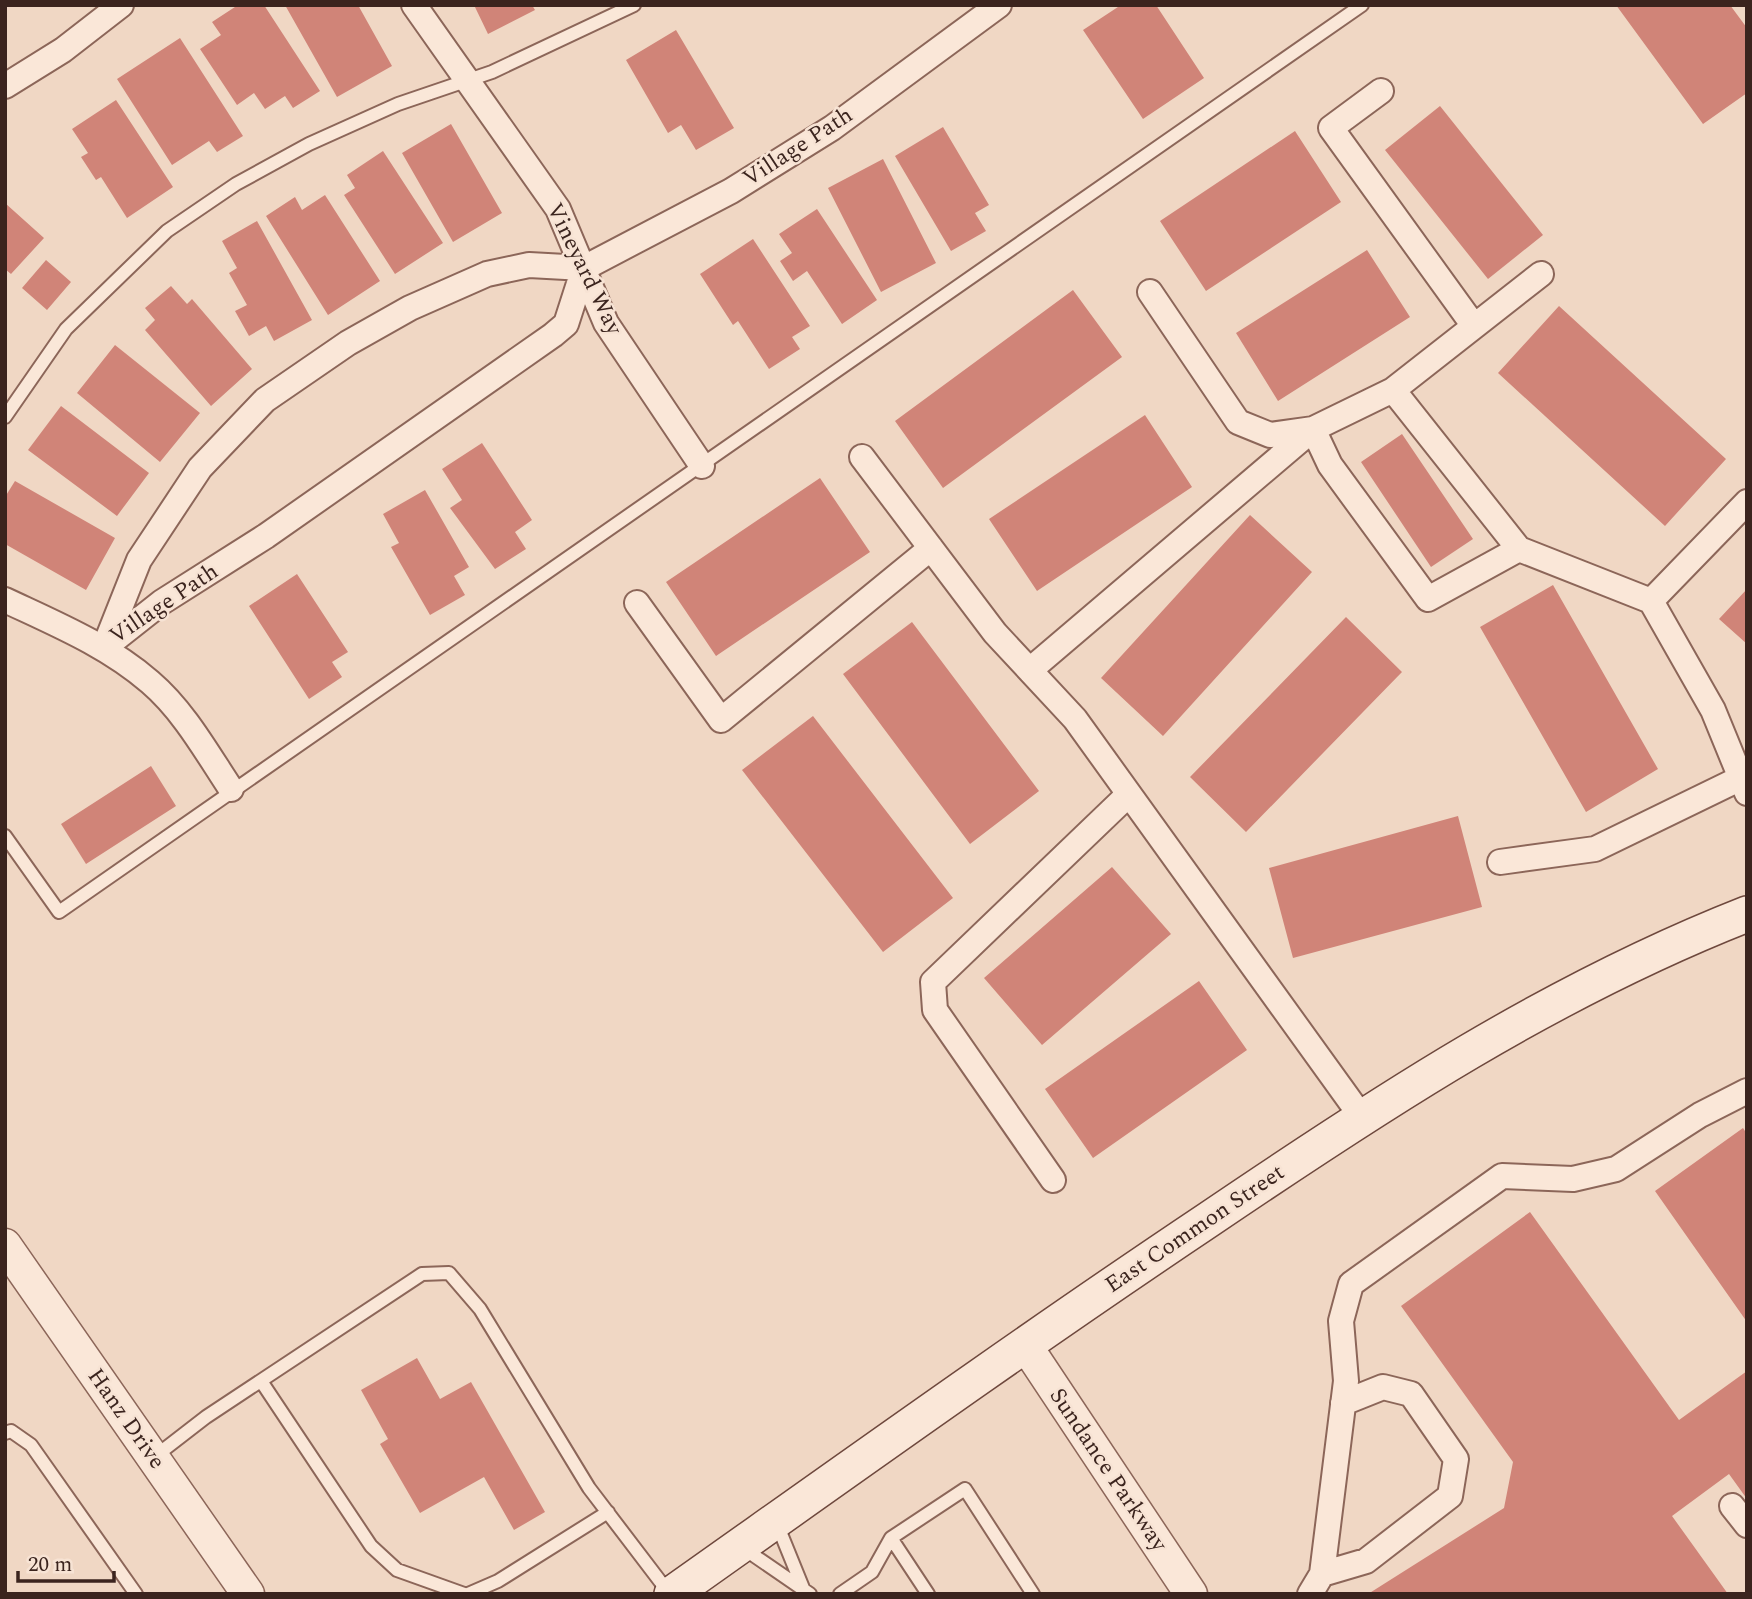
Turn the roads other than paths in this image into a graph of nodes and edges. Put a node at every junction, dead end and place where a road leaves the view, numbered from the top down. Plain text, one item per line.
1 (121, 5) edge
2 (414, 5) edge
3 (634, 5) edge
4 (999, 5) edge
5 (1362, 5) edge
6 (63, 50) junction
7 (467, 81) junction
8 (5, 86) edge
9 (1381, 91) dead end
10 (5, 106) edge
11 (584, 268) junction
12 (1542, 274) dead end
13 (1150, 292) dead end
14 (1474, 326) junction
15 (1393, 390) junction
16 (5, 417) edge
17 (1313, 429) junction
18 (862, 457) dead end
19 (702, 466) junction
20 (1747, 502) edge
21 (931, 548) junction
22 (1519, 549) junction
23 (5, 600) edge
24 (1651, 601) junction
25 (637, 603) dead end
26 (104, 648) junction
27 (1030, 670) junction
28 (1744, 781) edge
29 (231, 789) junction
30 (1129, 794) junction
31 (5, 836) edge
32 (1500, 862) dead end
33 (1747, 914) edge
34 (1747, 1091) edge
35 (1362, 1116) junction
36 (1053, 1180) dead end
37 (5, 1245) edge
38 (1026, 1346) junction
39 (261, 1381) junction
40 (1343, 1403) junction
41 (5, 1433) edge
42 (153, 1458) junction
43 (608, 1512) junction
44 (775, 1521) junction
45 (891, 1538) junction
46 (740, 1546) junction
47 (1316, 1584) edge
48 (806, 1591) edge
49 (136, 1594) edge
50 (248, 1594) edge
51 (466, 1594) edge
52 (671, 1594) edge
53 (840, 1594) edge
54 (928, 1594) edge
55 (1033, 1594) edge
56 (1191, 1594) edge

1 - 6 street
2 - 7 street, Vineyard Way
3 - 7 lane
4 - 11 street, Village Path
5 - 19 lane
6 - 8 street
6 - 10 street
7 - 11 street, Vineyard Way
7 - 16 lane
9 - 14 street
11 - 19 street, Vineyard Way
11 - 26 street, Village Path
11 - 26 street, Village Path
12 - 14 street
13 - 17 street
14 - 15 street
15 - 17 street
15 - 22 street
17 - 22 street
17 - 27 street
18 - 21 street
19 - 29 lane
20 - 24 street
21 - 25 street
21 - 27 street
22 - 24 street
23 - 26 street
24 - 28 street
26 - 29 street
27 - 30 street
28 - 32 street
29 - 31 lane
30 - 35 street
30 - 36 street
33 - 35 main road, East Common Street
34 - 40 street
35 - 38 main road, East Common Street
37 - 42 street, Hanz Drive
38 - 44 main road, East Common Street
38 - 56 street, Sundance Parkway
39 - 42 lane
39 - 43 lane
39 - 51 lane
40 - 47 street
40 - 47 street
41 - 49 lane
42 - 50 street, Hanz Drive
43 - 51 lane
43 - 52 lane
44 - 46 main road, East Common Street
44 - 48 lane
45 - 53 lane
45 - 54 lane
45 - 55 lane
46 - 48 lane
46 - 52 main road, East Common Street

